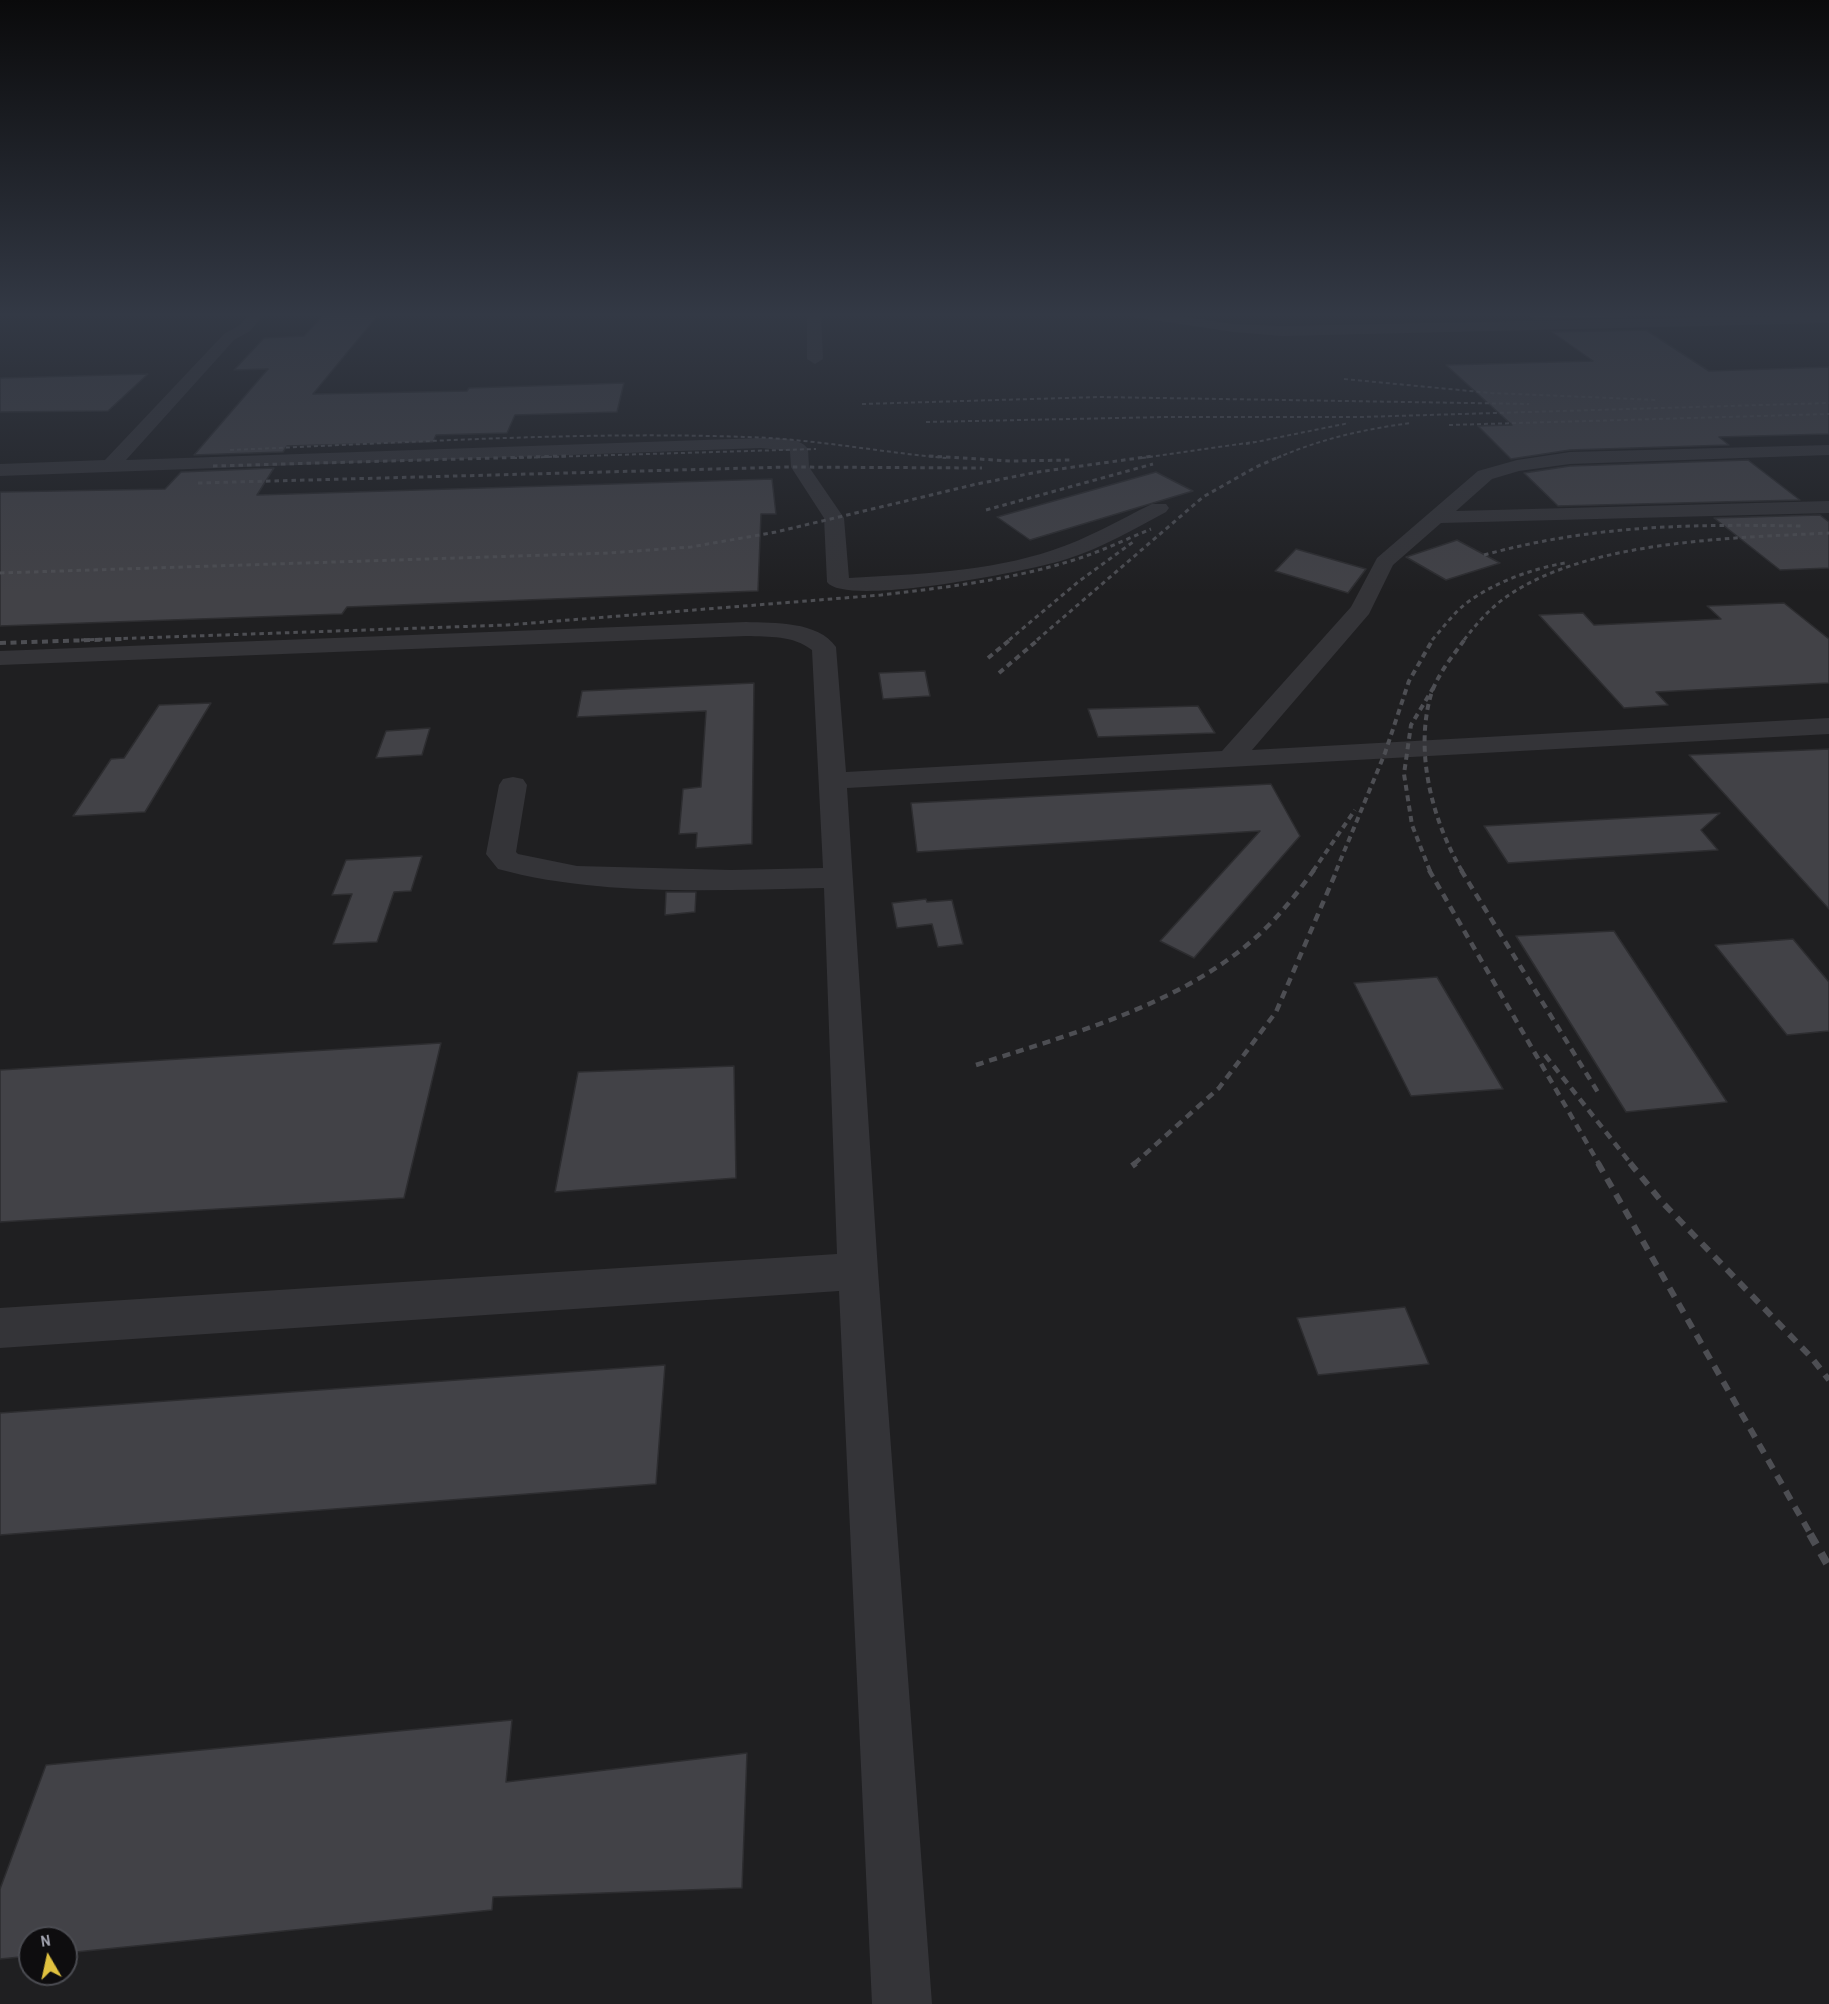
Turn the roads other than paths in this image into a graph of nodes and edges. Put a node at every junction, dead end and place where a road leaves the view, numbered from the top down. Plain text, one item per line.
1 (165, 407) edge
2 (1829, 450) edge
3 (110, 466) junction
4 (0, 470) edge
5 (1829, 507) edge
6 (1159, 508) dead end
7 (1437, 517) junction
8 (0, 657) edge
9 (1829, 726) edge
10 (1230, 759) junction
11 (833, 781) junction
12 (513, 785) dead end
13 (838, 878) junction
14 (858, 1271) junction
15 (0, 1328) edge
16 (902, 2004) edge

1 - 3 lane
2 - 7 lane
3 - 4 lane
3 - 6 lane
5 - 7 lane
7 - 10 lane
8 - 11 lane
9 - 10 lane
10 - 11 lane
11 - 13 lane
12 - 13 lane
13 - 14 lane
14 - 15 lane
14 - 16 lane

